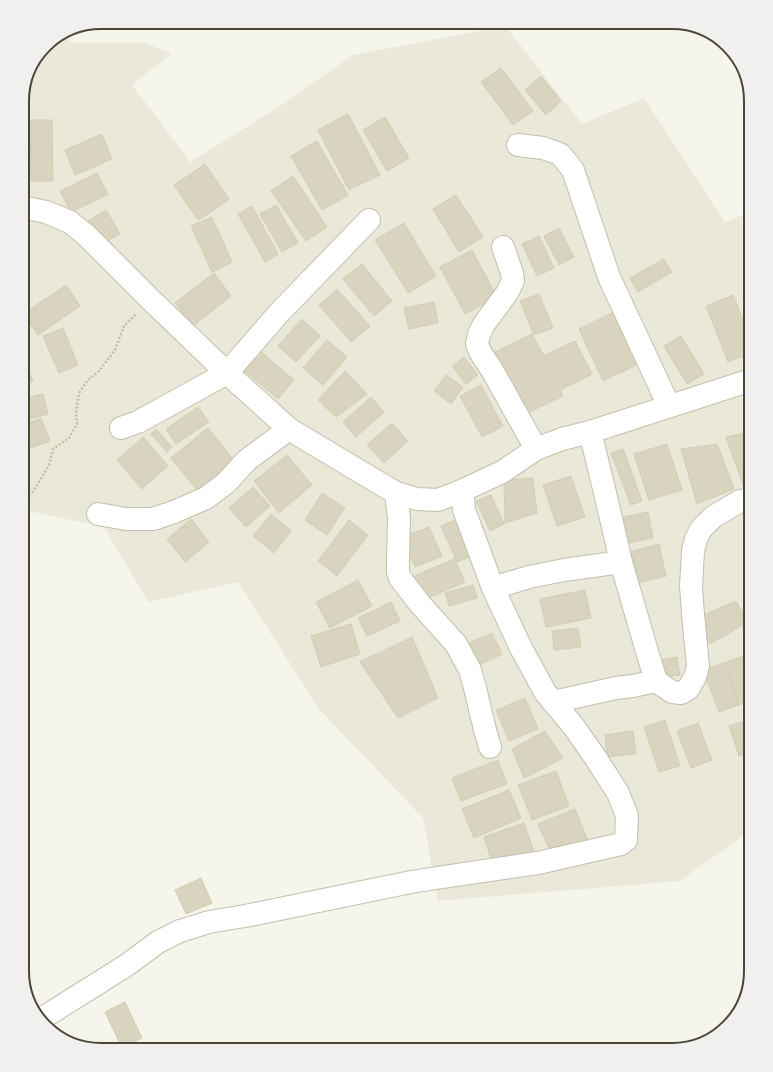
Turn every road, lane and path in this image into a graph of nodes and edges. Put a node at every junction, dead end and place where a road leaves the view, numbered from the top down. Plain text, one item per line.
1 (518, 146) dead end
2 (29, 208) edge
3 (370, 220) dead end
4 (503, 247) dead end
5 (150, 299) junction
6 (227, 373) junction
7 (744, 382) edge
8 (669, 406) junction
9 (121, 428) dead end
10 (289, 429) junction
11 (590, 432) junction
12 (536, 449) junction
13 (459, 492) junction
14 (396, 493) junction
15 (29, 495) edge
16 (744, 500) edge
17 (98, 514) dead end
18 (622, 562) junction
19 (493, 588) junction
20 (656, 681) junction
21 (554, 702) junction
22 (490, 747) dead end
23 (45, 1016) edge

1 - 8 street
2 - 5 street
3 - 6 street
4 - 12 street
5 - 6 street
5 - 15 path
6 - 9 street
6 - 10 street
7 - 8 street
8 - 11 street
10 - 14 street
10 - 17 street
11 - 12 street
11 - 18 street
12 - 13 street
13 - 14 street
13 - 19 street
14 - 22 street
16 - 20 street
18 - 19 street
18 - 20 street
19 - 21 street
20 - 21 street
21 - 23 street

